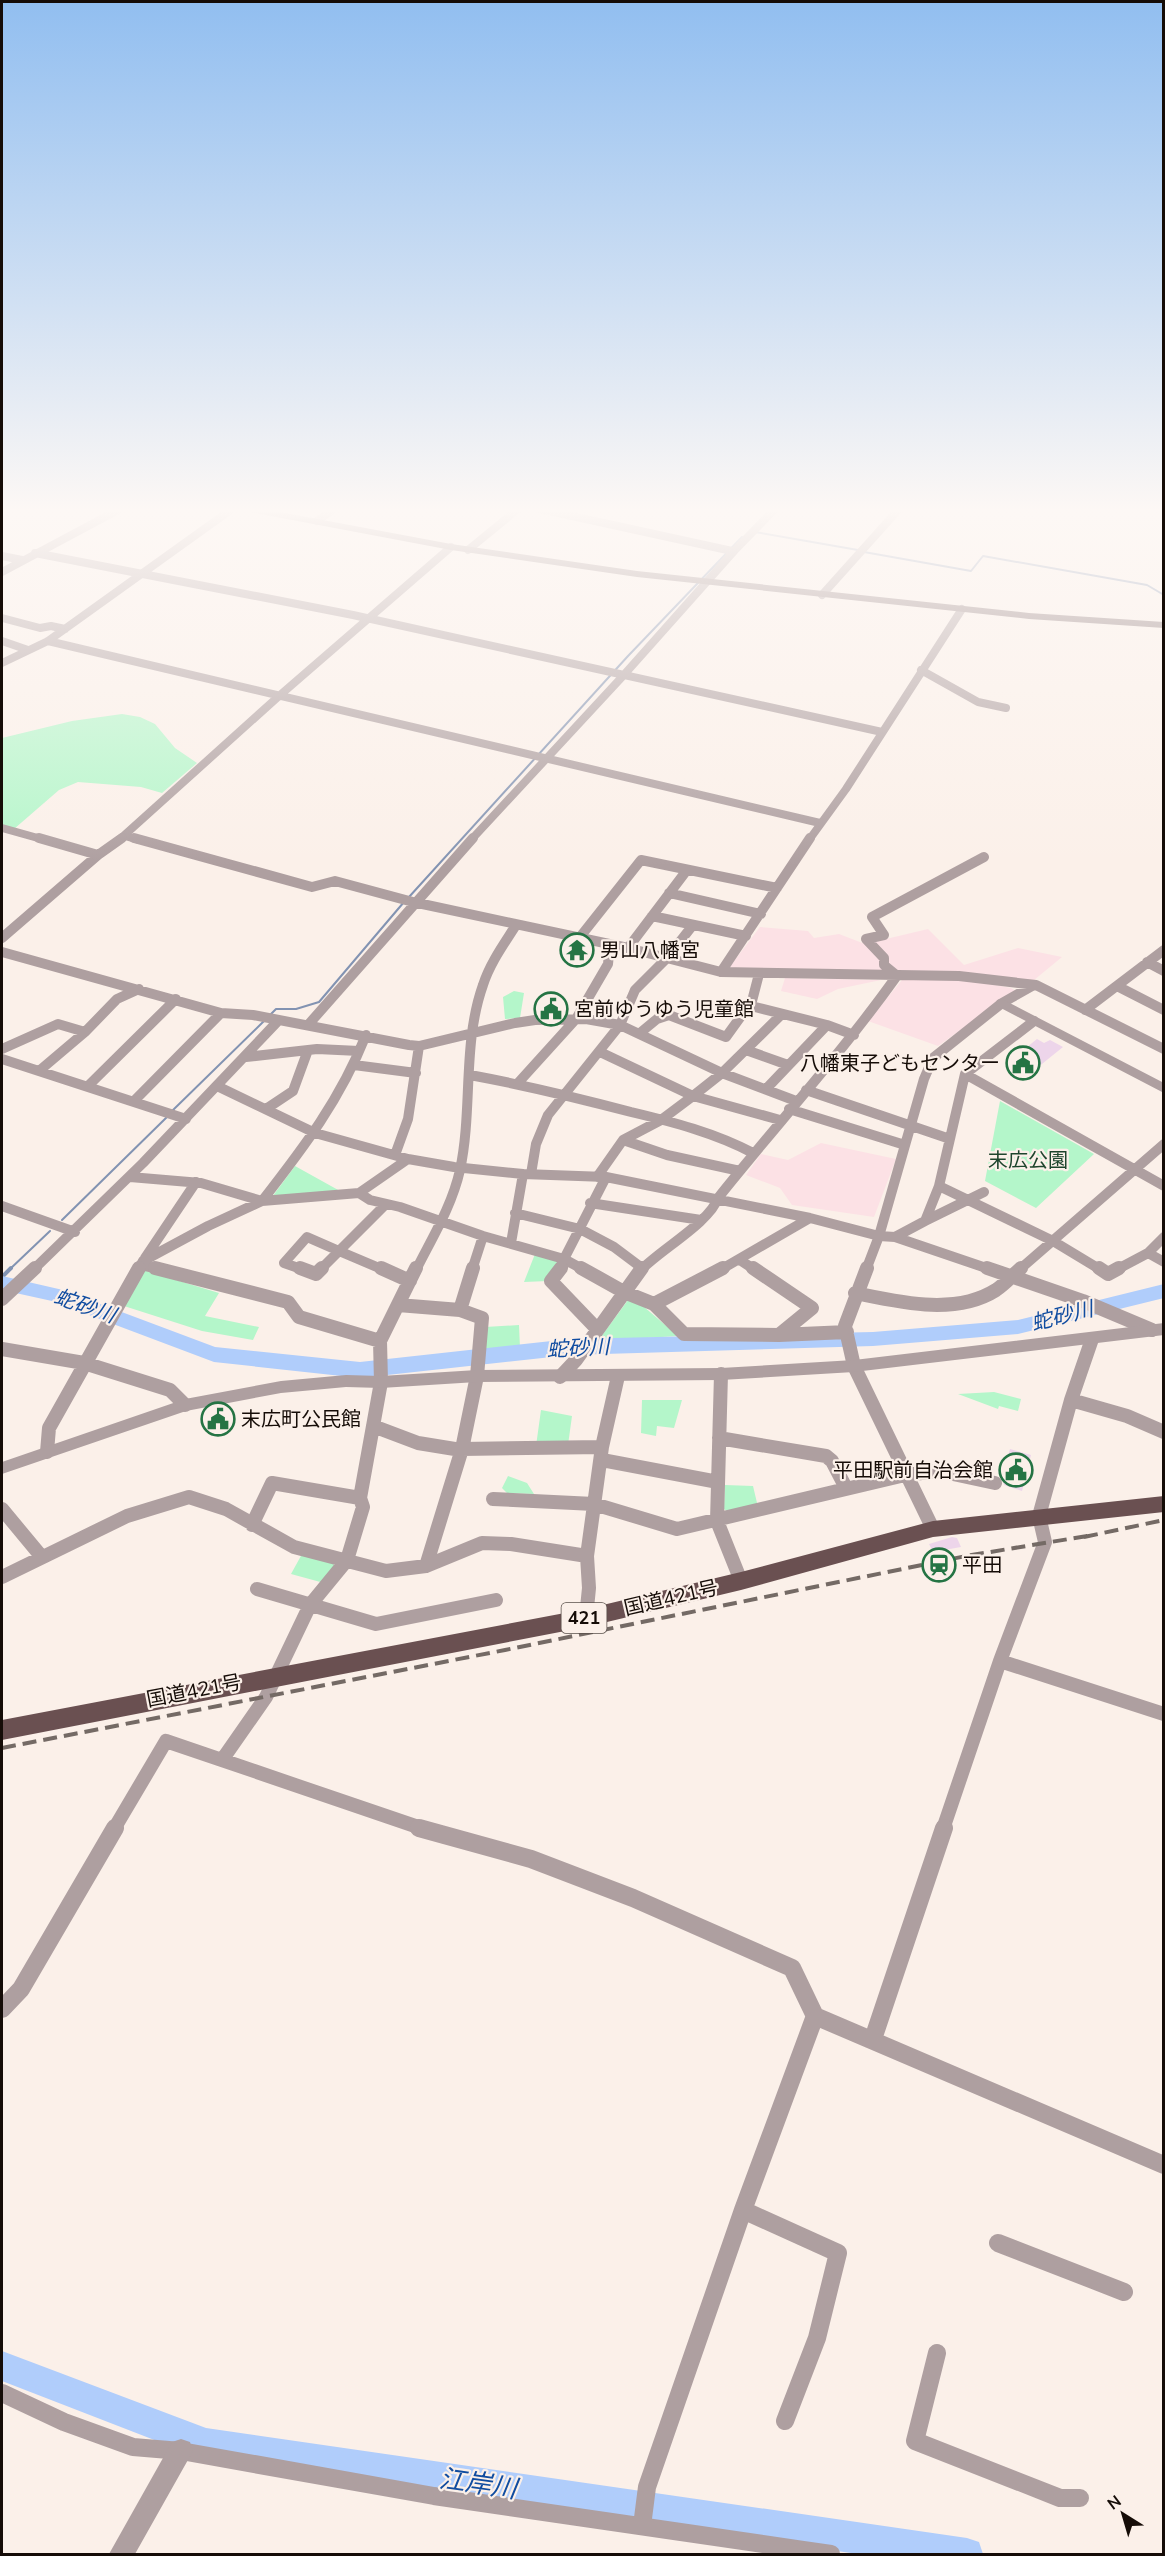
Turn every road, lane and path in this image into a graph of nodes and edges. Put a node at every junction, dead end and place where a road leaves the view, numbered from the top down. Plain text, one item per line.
1 (62, 628) edge
2 (357, 628) edge
3 (406, 628) edge
4 (664, 628) edge
5 (949, 628) edge
6 (65, 629) joint
7 (2, 641) edge
8 (48, 641) junction
9 (28, 650) junction
10 (2, 663) edge
11 (921, 670) junction
12 (624, 675) junction
13 (279, 696) junction
14 (1006, 708) dead end
15 (882, 732) junction
16 (545, 759) junction
17 (820, 823) junction
18 (2, 828) edge
19 (125, 836) junction
20 (98, 855) junction
21 (984, 857) dead end
22 (687, 870) junction
23 (777, 888) junction
24 (669, 893) junction
25 (413, 902) junction
26 (761, 914) junction
27 (652, 916) junction
28 (516, 925) junction
29 (693, 925) junction
30 (746, 936) junction
31 (580, 937) junction
32 (2, 938) edge
33 (610, 944) junction
34 (628, 948) junction
35 (1164, 950) edge
36 (2, 952) edge
37 (667, 958) junction
38 (1147, 963) junction
39 (1164, 971) edge
40 (721, 972) junction
41 (759, 974) junction
42 (895, 974) junction
43 (1036, 985) junction
44 (1117, 986) junction
45 (139, 989) junction
46 (176, 999) junction
47 (1002, 1003) junction
48 (751, 1006) junction
49 (1085, 1010) junction
50 (1164, 1010) edge
51 (222, 1013) junction
52 (782, 1014) junction
53 (576, 1019) junction
54 (278, 1021) junction
55 (1034, 1021) junction
56 (308, 1025) junction
57 (620, 1025) junction
58 (827, 1025) junction
59 (85, 1032) junction
60 (472, 1033) junction
61 (640, 1034) junction
62 (366, 1035) junction
63 (854, 1035) junction
64 (419, 1046) junction
65 (2, 1049) edge
66 (1164, 1049) edge
67 (308, 1050) junction
68 (746, 1050) junction
69 (359, 1051) junction
70 (600, 1052) junction
71 (246, 1056) junction
72 (2, 1059) edge
73 (354, 1065) junction
74 (788, 1065) junction
75 (39, 1071) junction
76 (416, 1073) junction
77 (722, 1073) junction
78 (965, 1074) junction
79 (470, 1075) junction
80 (518, 1083) junction
81 (88, 1086) junction
82 (217, 1086) junction
83 (766, 1089) junction
84 (1164, 1089) edge
85 (806, 1090) junction
86 (564, 1094) junction
87 (693, 1096) junction
88 (134, 1101) junction
89 (792, 1105) junction
90 (266, 1109) junction
91 (186, 1119) junction
92 (661, 1120) junction
93 (780, 1120) junction
94 (910, 1127) junction
95 (315, 1133) junction
96 (950, 1138) junction
97 (623, 1140) junction
98 (1164, 1144) edge
99 (905, 1145) junction
100 (753, 1153) junction
101 (395, 1155) junction
102 (408, 1159) junction
103 (462, 1167) junction
104 (1133, 1169) junction
105 (740, 1171) junction
106 (527, 1174) junction
107 (130, 1177) junction
108 (601, 1177) junction
109 (196, 1182) junction
110 (939, 1186) junction
111 (1164, 1186) edge
112 (984, 1192) dead end
113 (359, 1193) junction
114 (717, 1198) junction
115 (262, 1201) junction
116 (969, 1201) junction
117 (590, 1203) junction
118 (386, 1204) junction
119 (2, 1206) edge
120 (515, 1213) junction
121 (810, 1218) junction
122 (701, 1220) junction
123 (925, 1221) junction
124 (440, 1222) junction
125 (580, 1229) junction
126 (75, 1232) junction
127 (483, 1236) junction
128 (879, 1236) junction
129 (895, 1237) junction
130 (1164, 1238) edge
131 (1053, 1241) junction
132 (511, 1243) junction
133 (1148, 1253) junction
134 (566, 1260) junction
135 (740, 1260) junction
136 (1164, 1262) edge
137 (142, 1263) junction
138 (642, 1268) junction
139 (1012, 1276) junction
140 (410, 1281) junction
141 (624, 1292) junction
142 (855, 1293) junction
143 (2, 1299) edge
144 (654, 1304) junction
145 (398, 1305) junction
146 (460, 1310) junction
147 (597, 1329) junction
148 (1158, 1329) edge
149 (779, 1335) junction
150 (847, 1335) junction
151 (1092, 1339) junction
152 (380, 1341) junction
153 (2, 1348) edge
154 (853, 1359) junction
155 (84, 1363) junction
156 (721, 1374) junction
157 (477, 1376) junction
158 (618, 1376) junction
159 (560, 1377) junction
160 (381, 1382) junction
161 (1071, 1400) junction
162 (185, 1405) junction
163 (373, 1426) junction
164 (1164, 1432) edge
165 (719, 1438) junction
166 (461, 1450) junction
167 (47, 1452) junction
168 (602, 1453) junction
169 (2, 1468) edge
170 (905, 1475) junction
171 (718, 1482) junction
172 (995, 1483) dead end
173 (846, 1488) junction
174 (360, 1498) junction
175 (493, 1499) dead end
176 (594, 1504) junction
177 (1164, 1504) edge
178 (2, 1509) edge
179 (1040, 1516) junction
180 (717, 1521) junction
181 (252, 1525) junction
182 (933, 1529) junction
183 (41, 1556) junction
184 (587, 1556) junction
185 (347, 1560) junction
186 (426, 1566) junction
187 (2, 1576) edge
188 (741, 1581) junction
189 (257, 1589) dead end
190 (495, 1600) dead end
191 (310, 1605) junction
192 (586, 1618) junction
193 (1000, 1661) junction
194 (277, 1675) junction
195 (1164, 1714) edge
196 (2, 1730) edge
197 (222, 1760) junction
198 (2, 2009) edge
199 (815, 2016) junction
200 (873, 2039) junction
201 (1164, 2165) edge
202 (743, 2210) junction
203 (998, 2243) dead end
204 (1124, 2292) dead end
205 (937, 2353) dead end
206 (2, 2393) edge
207 (785, 2421) dead end
208 (181, 2451) junction
209 (1080, 2498) dead end
210 (644, 2513) junction
211 (121, 2554) edge
212 (831, 2554) edge

1 - 6 street
2 - 13 street
3 - 12 street
4 - 12 street
5 - 11 street
6 - 8 street
7 - 9 street
8 - 9 street
8 - 13 street
9 - 10 street
11 - 14 street
11 - 15 street
12 - 15 street
12 - 16 street
13 - 16 street
13 - 19 street
15 - 17 street
16 - 17 street
16 - 25 street
17 - 23 street
18 - 20 street
19 - 20 street
19 - 25 street
20 - 32 street
21 - 42 street
22 - 23 street
22 - 24 street
22 - 31 street
23 - 26 street
24 - 26 street
24 - 27 street
25 - 28 street
25 - 56 street
26 - 30 street
27 - 29 street
27 - 34 street
28 - 31 street
28 - 60 street
29 - 30 street
29 - 37 street
30 - 40 street
31 - 33 street
33 - 34 street
33 - 53 street
34 - 37 street
35 - 38 street
36 - 45 street
37 - 40 street
37 - 57 street
38 - 39 street
38 - 44 street
40 - 41 street
41 - 42 street
41 - 48 street
42 - 43 street
42 - 63 street
43 - 47 street
43 - 49 street
44 - 49 street
44 - 50 street
45 - 46 street
45 - 59 street
46 - 51 street
46 - 81 street
47 - 55 street
47 - 94 street
48 - 52 street
48 - 61 street
49 - 66 street
51 - 54 street
51 - 88 street
52 - 58 street
52 - 68 street
53 - 57 street
53 - 60 street
53 - 80 street
54 - 56 street
54 - 71 street
55 - 78 street
55 - 84 street
56 - 62 street
57 - 61 street
57 - 70 street
58 - 63 street
58 - 74 street
59 - 65 street
59 - 75 street
60 - 64 street
60 - 79 street
61 - 77 street
62 - 64 street
62 - 69 street
63 - 85 street
64 - 76 street
67 - 69 street
67 - 71 street
67 - 90 street
68 - 74 street
68 - 77 street
69 - 73 street
70 - 86 street
70 - 87 street
71 - 82 street
72 - 75 street
73 - 76 street
73 - 95 street
74 - 83 street
75 - 81 street
76 - 101 street
77 - 83 street
77 - 87 street
78 - 96 street
78 - 104 street
79 - 80 street
79 - 103 street
80 - 86 street
81 - 88 street
82 - 90 street
82 - 91 street
83 - 89 street
85 - 89 street
85 - 94 street
86 - 92 street
86 - 106 street
87 - 92 street
87 - 93 street
88 - 91 street
89 - 93 street
89 - 99 street
90 - 95 street
91 - 107 street
92 - 97 street
92 - 100 street
93 - 100 street
94 - 96 street
94 - 99 street
95 - 101 street
95 - 115 street
96 - 110 street
97 - 105 street
97 - 108 street
98 - 104 street
99 - 128 street
100 - 105 street
101 - 102 street
102 - 103 street
102 - 113 street
103 - 106 street
103 - 124 street
104 - 111 street
104 - 131 street
105 - 114 street
106 - 108 street
106 - 120 street
107 - 109 street
107 - 126 street
108 - 114 street
108 - 117 street
109 - 115 street
109 - 137 street
110 - 116 street
110 - 123 street
112 - 116 street
113 - 115 street
113 - 118 street
114 - 121 street
114 - 122 street
115 - 137 street
116 - 123 street
116 - 131 street
117 - 122 street
117 - 125 street
118 - 124 street
118 - 140 street
119 - 126 street
120 - 125 street
120 - 132 street
121 - 128 street
121 - 135 street
122 - 138 street
123 - 129 street
124 - 127 street
124 - 140 street
125 - 134 street
125 - 138 street
126 - 143 street
127 - 132 street
127 - 146 street
128 - 129 street
128 - 142 street
129 - 139 street
130 - 133 street
131 - 133 street
131 - 139 street
132 - 134 street
133 - 136 street
134 - 141 street
134 - 147 street
135 - 144 street
135 - 149 street
137 - 152 street
137 - 155 street
138 - 141 street
139 - 142 street
139 - 148 street
140 - 145 street
141 - 144 street
141 - 147 street
142 - 150 street
144 - 149 street
145 - 146 street
145 - 152 street
146 - 157 street
147 - 159 street
148 - 151 street
149 - 150 street
150 - 154 street
151 - 154 street
151 - 161 street
152 - 160 street
153 - 155 street
154 - 156 street
154 - 170 street
155 - 162 street
155 - 167 street
156 - 158 street
156 - 165 street
157 - 159 street
157 - 160 street
157 - 166 street
158 - 159 street
158 - 168 street
160 - 162 street
160 - 163 street
161 - 164 street
161 - 179 street
162 - 167 street
163 - 166 street
163 - 174 street
165 - 171 street
165 - 173 street
166 - 168 street
166 - 186 street
167 - 169 street
168 - 171 street
168 - 176 street
170 - 172 street
170 - 173 street
170 - 182 street
171 - 180 street
173 - 180 street
174 - 181 street
174 - 185 street
175 - 176 street
176 - 180 street
176 - 184 street
177 - 179 highway, 国道421号 / 421
178 - 183 street
179 - 182 highway, 国道421号 / 421
179 - 193 street
180 - 188 street
181 - 183 street
181 - 185 street
182 - 188 highway, 国道421号 / 421
183 - 187 street
184 - 186 street
184 - 192 street
185 - 186 street
185 - 191 street
188 - 192 highway, 国道421号 / 421
189 - 191 street
190 - 191 street
191 - 194 street
192 - 194 highway, 国道421号 / 421
193 - 195 street
193 - 200 street
194 - 196 highway, 国道421号 / 421
194 - 197 street
197 - 198 street
197 - 199 street
199 - 200 street
199 - 202 street
200 - 201 street
202 - 207 street
202 - 210 street
203 - 204 street
205 - 209 street
206 - 208 street
208 - 210 street
208 - 211 street
210 - 212 street

